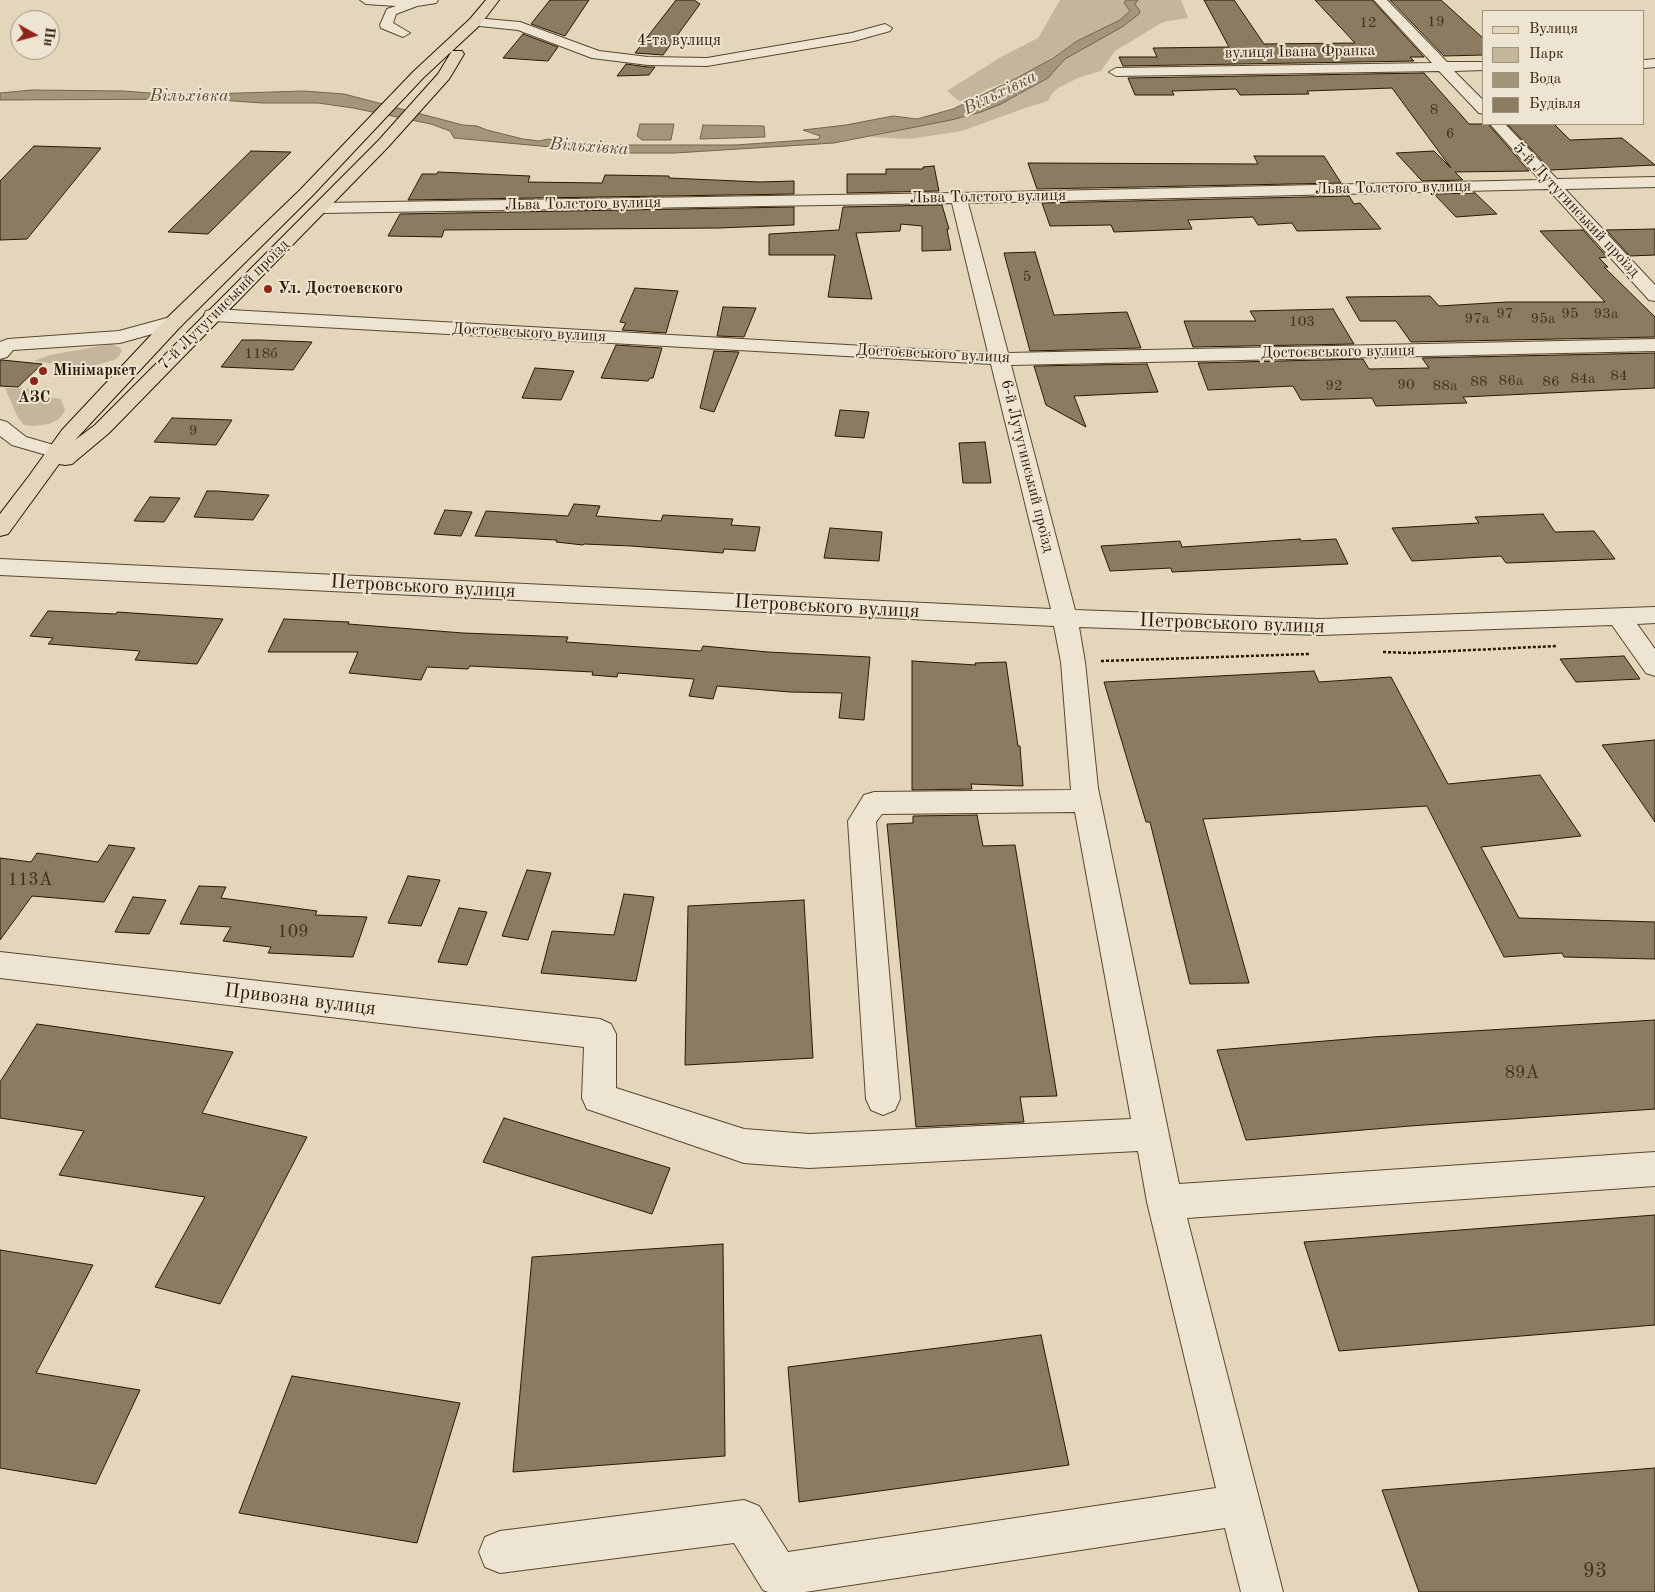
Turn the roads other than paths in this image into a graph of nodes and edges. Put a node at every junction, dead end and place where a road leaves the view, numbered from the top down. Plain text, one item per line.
1 (366, 0) edge
2 (432, 0) edge
3 (493, 0) edge
4 (1380, 0) edge
5 (414, 3) junction
6 (475, 22) junction
7 (885, 28) dead end
8 (404, 32) dead end
9 (1482, 66) edge
10 (1444, 67) junction
11 (1116, 72) dead end
12 (1482, 108) edge
13 (1498, 125) edge
14 (1655, 182) edge
15 (1554, 184) junction
16 (959, 198) junction
17 (321, 208) junction
18 (1655, 296) edge
19 (212, 316) junction
20 (174, 322) junction
21 (1655, 345) edge
22 (0, 353) edge
23 (1000, 359) junction
24 (0, 426) edge
25 (56, 452) junction
26 (37, 481) junction
27 (0, 529) edge
28 (0, 567) edge
29 (1655, 615) edge
30 (1618, 616) junction
31 (1065, 618) junction
32 (1655, 667) edge
33 (1087, 801) junction
34 (0, 965) edge
35 (883, 1099) dead end
36 (1152, 1134) junction
37 (1655, 1169) edge
38 (1166, 1202) junction
39 (1241, 1505) junction
40 (500, 1552) dead end
41 (1262, 1592) edge

1 - 5 street
2 - 5 street
3 - 6 main road
4 - 10 street
5 - 8 street
6 - 7 street, 4-та вулиця
6 - 17 main road, 7-й Лутугинський проїзд
6 - 20 main road, 7-й Лутугинський проїзд
9 - 10 street, вулиця Івана Франка
10 - 11 street, вулиця Івана Франка
10 - 12 street
13 - 15 street, 5-й Лутугинський проїзд
14 - 15 street, Льва Толстого вулиця
15 - 16 street, Льва Толстого вулиця
15 - 18 street, 5-й Лутугинський проїзд
16 - 17 street, Льва Толстого вулиця
16 - 23 street, 6-й Лутугинський проїзд
17 - 19 main road, 7-й Лутугинський проїзд
19 - 23 street, Достоєвського вулиця
19 - 26 main road, 7-й Лутугинський проїзд
20 - 22 street
20 - 25 main road, 7-й Лутугинський проїзд
21 - 23 street, Достоєвського вулиця
23 - 31 street, 6-й Лутугинський проїзд
24 - 25 street
25 - 26 main road, 7-й Лутугинський проїзд
26 - 27 main road, 7-й Лутугинський проїзд
28 - 31 street, Петровського вулиця
29 - 30 street, Петровського вулиця
30 - 31 street, Петровського вулиця
30 - 32 street
31 - 33 street, 6-й Лутугинський проїзд
33 - 35 street
33 - 36 street, 6-й Лутугинський проїзд
34 - 36 street, Привозна вулиця
36 - 38 street, 6-й Лутугинський проїзд
37 - 38 street
38 - 39 street, 6-й Лутугинський проїзд
39 - 40 street
39 - 41 street, 6-й Лутугинський проїзд

